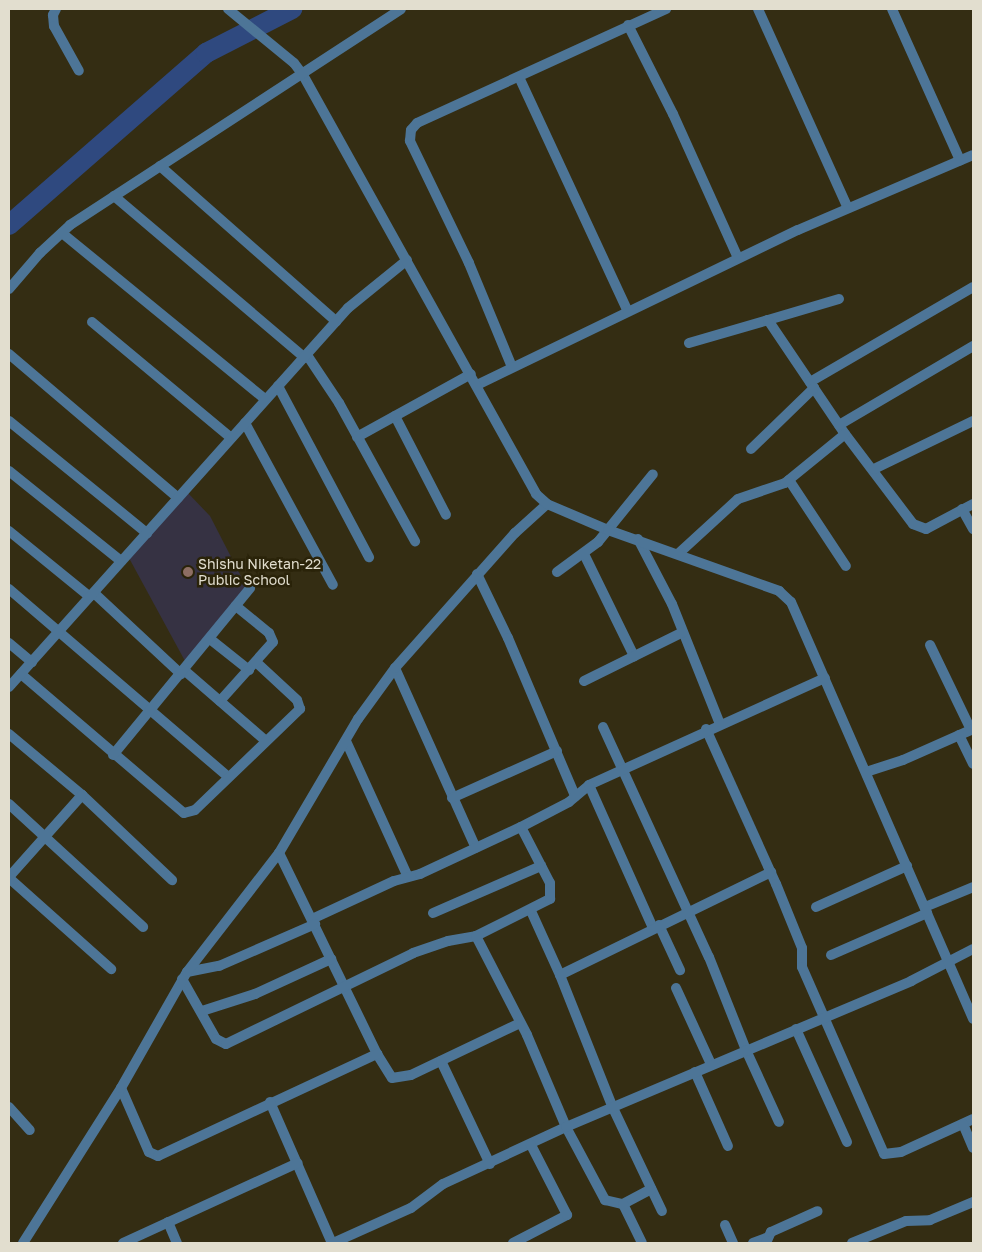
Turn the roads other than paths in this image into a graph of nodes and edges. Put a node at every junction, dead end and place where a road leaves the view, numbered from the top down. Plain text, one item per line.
1 (56, 9) edge
2 (228, 9) edge
3 (402, 9) edge
4 (666, 9) edge
5 (758, 9) edge
6 (892, 9) edge
7 (628, 26) junction
8 (79, 71) dead end
9 (303, 75) junction
10 (519, 77) junction
11 (973, 155) edge
12 (960, 160) junction
13 (160, 166) junction
14 (114, 196) junction
15 (848, 208) junction
16 (62, 233) junction
17 (738, 258) junction
18 (407, 260) junction
19 (973, 287) edge
20 (9, 289) edge
21 (839, 299) dead end
22 (626, 310) junction
23 (768, 320) junction
24 (336, 321) junction
25 (92, 322) dead end
26 (689, 343) dead end
27 (973, 346) edge
28 (9, 354) edge
29 (306, 356) junction
30 (512, 366) junction
31 (471, 374) junction
32 (477, 385) junction
33 (812, 385) junction
34 (278, 386) junction
35 (265, 399) junction
36 (395, 416) junction
37 (9, 421) edge
38 (973, 421) edge
39 (245, 423) junction
40 (842, 429) junction
41 (357, 437) junction
42 (231, 438) junction
43 (751, 450) dead end
44 (874, 469) junction
45 (9, 471) edge
46 (653, 474) dead end
47 (789, 480) junction
48 (178, 498) junction
49 (547, 504) junction
50 (973, 504) edge
51 (962, 509) junction
52 (446, 515) dead end
53 (973, 529) edge
54 (608, 530) junction
55 (9, 531) edge
56 (147, 533) junction
57 (638, 539) junction
58 (415, 540) dead end
59 (584, 554) junction
60 (678, 554) junction
61 (370, 557) dead end
62 (122, 561) junction
63 (846, 566) dead end
64 (557, 572) dead end
65 (477, 574) junction
66 (333, 585) dead end
67 (9, 588) edge
68 (250, 588) dead end
69 (92, 595) junction
70 (236, 606) junction
71 (59, 631) junction
72 (683, 632) junction
73 (210, 638) junction
74 (9, 643) edge
75 (930, 645) dead end
76 (634, 656) junction
77 (32, 662) junction
78 (252, 666) junction
79 (395, 668) junction
80 (183, 672) junction
81 (21, 674) junction
82 (825, 678) junction
83 (584, 681) dead end
84 (9, 688) edge
85 (220, 701) junction
86 (150, 711) junction
87 (720, 724) junction
88 (602, 727) dead end
89 (706, 729) junction
90 (972, 730) edge
91 (9, 734) edge
92 (959, 736) junction
93 (266, 741) junction
94 (346, 741) junction
95 (557, 752) junction
96 (113, 755) junction
97 (973, 764) edge
98 (622, 770) junction
99 (866, 772) junction
100 (227, 776) junction
101 (589, 785) junction
102 (82, 795) junction
103 (575, 796) junction
104 (452, 798) junction
105 (9, 804) edge
106 (521, 827) junction
107 (45, 836) junction
108 (476, 848) junction
109 (279, 853) junction
110 (541, 866) junction
111 (906, 866) junction
112 (771, 872) junction
113 (9, 877) edge
114 (408, 877) junction
115 (172, 880) dead end
116 (973, 887) edge
117 (816, 907) dead end
118 (926, 910) junction
119 (530, 911) junction
120 (689, 911) junction
121 (433, 913) dead end
122 (313, 922) junction
123 (656, 926) junction
124 (143, 927) dead end
125 (476, 936) junction
126 (973, 949) edge
127 (831, 955) dead end
128 (331, 959) junction
129 (948, 962) junction
130 (111, 969) dead end
131 (680, 970) dead end
132 (560, 975) junction
133 (185, 976) junction
134 (344, 988) junction
135 (676, 988) dead end
136 (202, 1012) junction
137 (824, 1018) junction
138 (973, 1020) edge
139 (520, 1023) junction
140 (796, 1029) junction
141 (746, 1050) junction
142 (377, 1054) junction
143 (441, 1061) junction
144 (712, 1064) junction
145 (695, 1072) junction
146 (121, 1088) junction
147 (270, 1102) junction
148 (9, 1106) edge
149 (613, 1108) junction
150 (973, 1119) edge
151 (779, 1122) dead end
152 (963, 1124) junction
153 (566, 1127) junction
154 (30, 1130) dead end
155 (847, 1142) dead end
156 (531, 1145) junction
157 (728, 1146) dead end
158 (973, 1148) edge
159 (298, 1163) junction
160 (490, 1164) junction
161 (651, 1189) junction
162 (973, 1202) edge
163 (623, 1204) junction
164 (662, 1211) dead end
165 (818, 1212) dead end
166 (168, 1222) junction
167 (725, 1225) dead end
168 (766, 1241) edge
169 (128, 1242) edge
170 (22, 1243) edge
171 (178, 1243) edge
172 (332, 1243) edge
173 (513, 1243) edge
174 (642, 1243) edge
175 (733, 1243) edge
176 (753, 1243) edge
177 (852, 1243) edge

1 - 8 street
2 - 9 street
3 - 9 street
4 - 7 street
5 - 15 street
6 - 12 street
7 - 10 street
7 - 17 street
9 - 13 street
9 - 18 street
10 - 22 street
10 - 30 street
11 - 12 street
12 - 15 street
13 - 14 street
13 - 24 street
14 - 16 street
14 - 29 street
15 - 17 street
16 - 20 street
16 - 35 street
17 - 22 street
18 - 24 street
18 - 31 street
19 - 33 street
21 - 23 street
22 - 30 street
23 - 26 street
23 - 33 street
24 - 29 street
25 - 42 street
27 - 40 street
28 - 48 street
29 - 34 street
29 - 41 street
30 - 32 street
31 - 32 street
31 - 36 street
32 - 49 street
33 - 40 street
33 - 43 street
34 - 35 street
34 - 61 street
35 - 39 street
36 - 41 street
36 - 52 street
37 - 56 street
38 - 44 street
39 - 42 street
39 - 66 street
40 - 44 street
40 - 47 street
41 - 58 street
42 - 48 street
44 - 51 street
45 - 62 street
46 - 54 street
47 - 60 street
47 - 63 street
48 - 56 street
49 - 54 street
49 - 65 street
50 - 51 street
51 - 53 street
54 - 57 street
54 - 59 street
55 - 69 street
56 - 62 street
57 - 60 street
57 - 72 street
59 - 64 street
59 - 76 street
60 - 82 street
62 - 69 street
65 - 79 street
65 - 95 street
67 - 71 street
68 - 70 street
69 - 71 street
69 - 80 street
70 - 73 street
70 - 78 street
71 - 77 street
71 - 86 street
72 - 76 street
72 - 87 street
73 - 78 street
73 - 80 street
74 - 77 street
75 - 90 street
76 - 83 street
77 - 81 street
78 - 85 street
78 - 93 street
79 - 94 street
79 - 104 street
80 - 85 street
80 - 86 street
81 - 84 street
81 - 96 street
82 - 87 street
82 - 99 street
85 - 93 street
86 - 96 street
86 - 100 street
87 - 89 street
88 - 98 street
89 - 98 street
89 - 112 street
90 - 92 street
91 - 102 street
92 - 97 street
92 - 99 street
93 - 100 street
94 - 109 street
94 - 114 street
95 - 103 street
95 - 104 street
96 - 100 street
98 - 101 street
98 - 120 street
99 - 111 street
101 - 103 street
101 - 123 street
102 - 107 street
102 - 115 street
103 - 106 street
104 - 108 street
105 - 107 street
106 - 108 street
106 - 110 street
107 - 113 street
107 - 124 street
108 - 114 street
109 - 122 street
109 - 133 street
110 - 119 street
110 - 121 street
111 - 117 street
111 - 118 street
112 - 120 street
112 - 137 street
113 - 130 street
114 - 122 street
116 - 118 street
118 - 127 street
118 - 129 street
119 - 125 street
119 - 132 street
120 - 123 street
120 - 141 street
122 - 128 street
122 - 133 street
123 - 131 street
123 - 132 street
125 - 134 street
125 - 139 street
126 - 129 street
128 - 134 street
128 - 136 street
129 - 137 street
129 - 138 street
132 - 149 street
133 - 136 street
133 - 146 street
134 - 136 street
134 - 142 street
135 - 144 street
137 - 140 street
137 - 152 street
139 - 143 street
139 - 153 street
140 - 141 street
140 - 155 street
141 - 144 street
141 - 151 street
142 - 143 street
142 - 147 street
143 - 160 street
144 - 145 street
145 - 149 street
145 - 157 street
146 - 147 street
146 - 170 street
147 - 159 street
148 - 154 street
149 - 153 street
149 - 161 street
150 - 152 street
152 - 158 street
153 - 156 street
153 - 163 street
156 - 160 street
156 - 173 street
159 - 166 street
159 - 172 street
160 - 172 street
161 - 163 street
161 - 164 street
162 - 177 street
163 - 174 street
165 - 168 street
166 - 169 street
166 - 171 street
167 - 175 street
168 - 176 street

